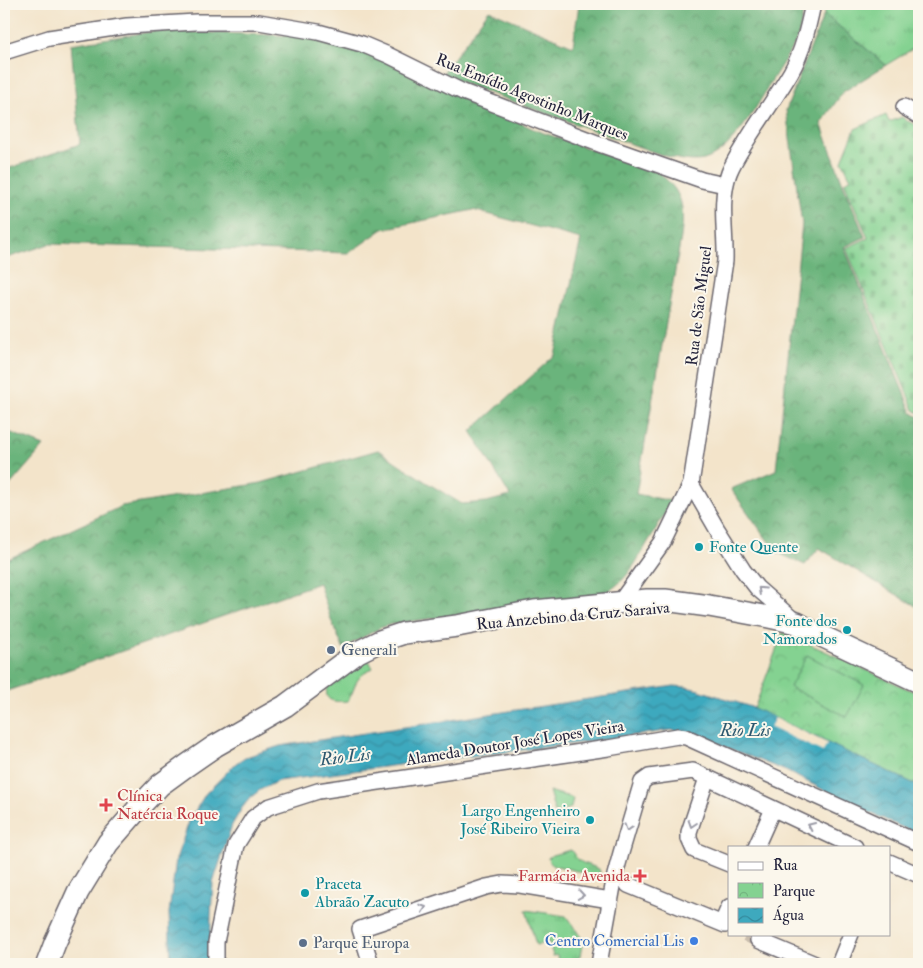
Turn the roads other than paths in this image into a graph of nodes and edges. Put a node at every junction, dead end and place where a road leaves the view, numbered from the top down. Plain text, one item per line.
1 (813, 4) edge
2 (4, 52) edge
3 (904, 107) dead end
4 (919, 116) edge
5 (725, 185) junction
6 (691, 484) junction
7 (618, 608) junction
8 (797, 623) junction
9 (919, 682) edge
10 (707, 778) junction
11 (773, 809) junction
12 (919, 843) edge
13 (756, 846) edge
14 (853, 846) edge
15 (890, 862) edge
16 (728, 864) edge
17 (919, 875) edge
18 (628, 885) dead end
19 (610, 900) junction
20 (728, 910) edge
21 (850, 936) edge
22 (761, 939) tunnel mouth
23 (47, 964) edge
24 (216, 964) edge
25 (371, 964) edge
26 (599, 964) edge
27 (815, 964) edge
28 (839, 964) edge

1 - 5 street, Rua de São Miguel
2 - 5 street, Rua Emídio Agostinho Marques
3 - 4 street
5 - 6 street, Rua de São Miguel
6 - 7 street, Rua de São Miguel
8 -> 6 street
7 - 8 street, Rua Anzebino da Cruz Saraiva
7 - 23 street, Rua Anzebino da Cruz Saraiva
8 - 9 street, Rua Anzebino da Cruz Saraiva
10 - 11 street
10 -> 16 street
10 -> 19 street
11 - 13 street
14 -> 11 street
12 - 24 street, Alameda Doutor José Lopes Vieira
15 - 17 street
18 - 20 street
25 -> 19 street
19 - 26 street
21 - 28 street
22 - 27 street

